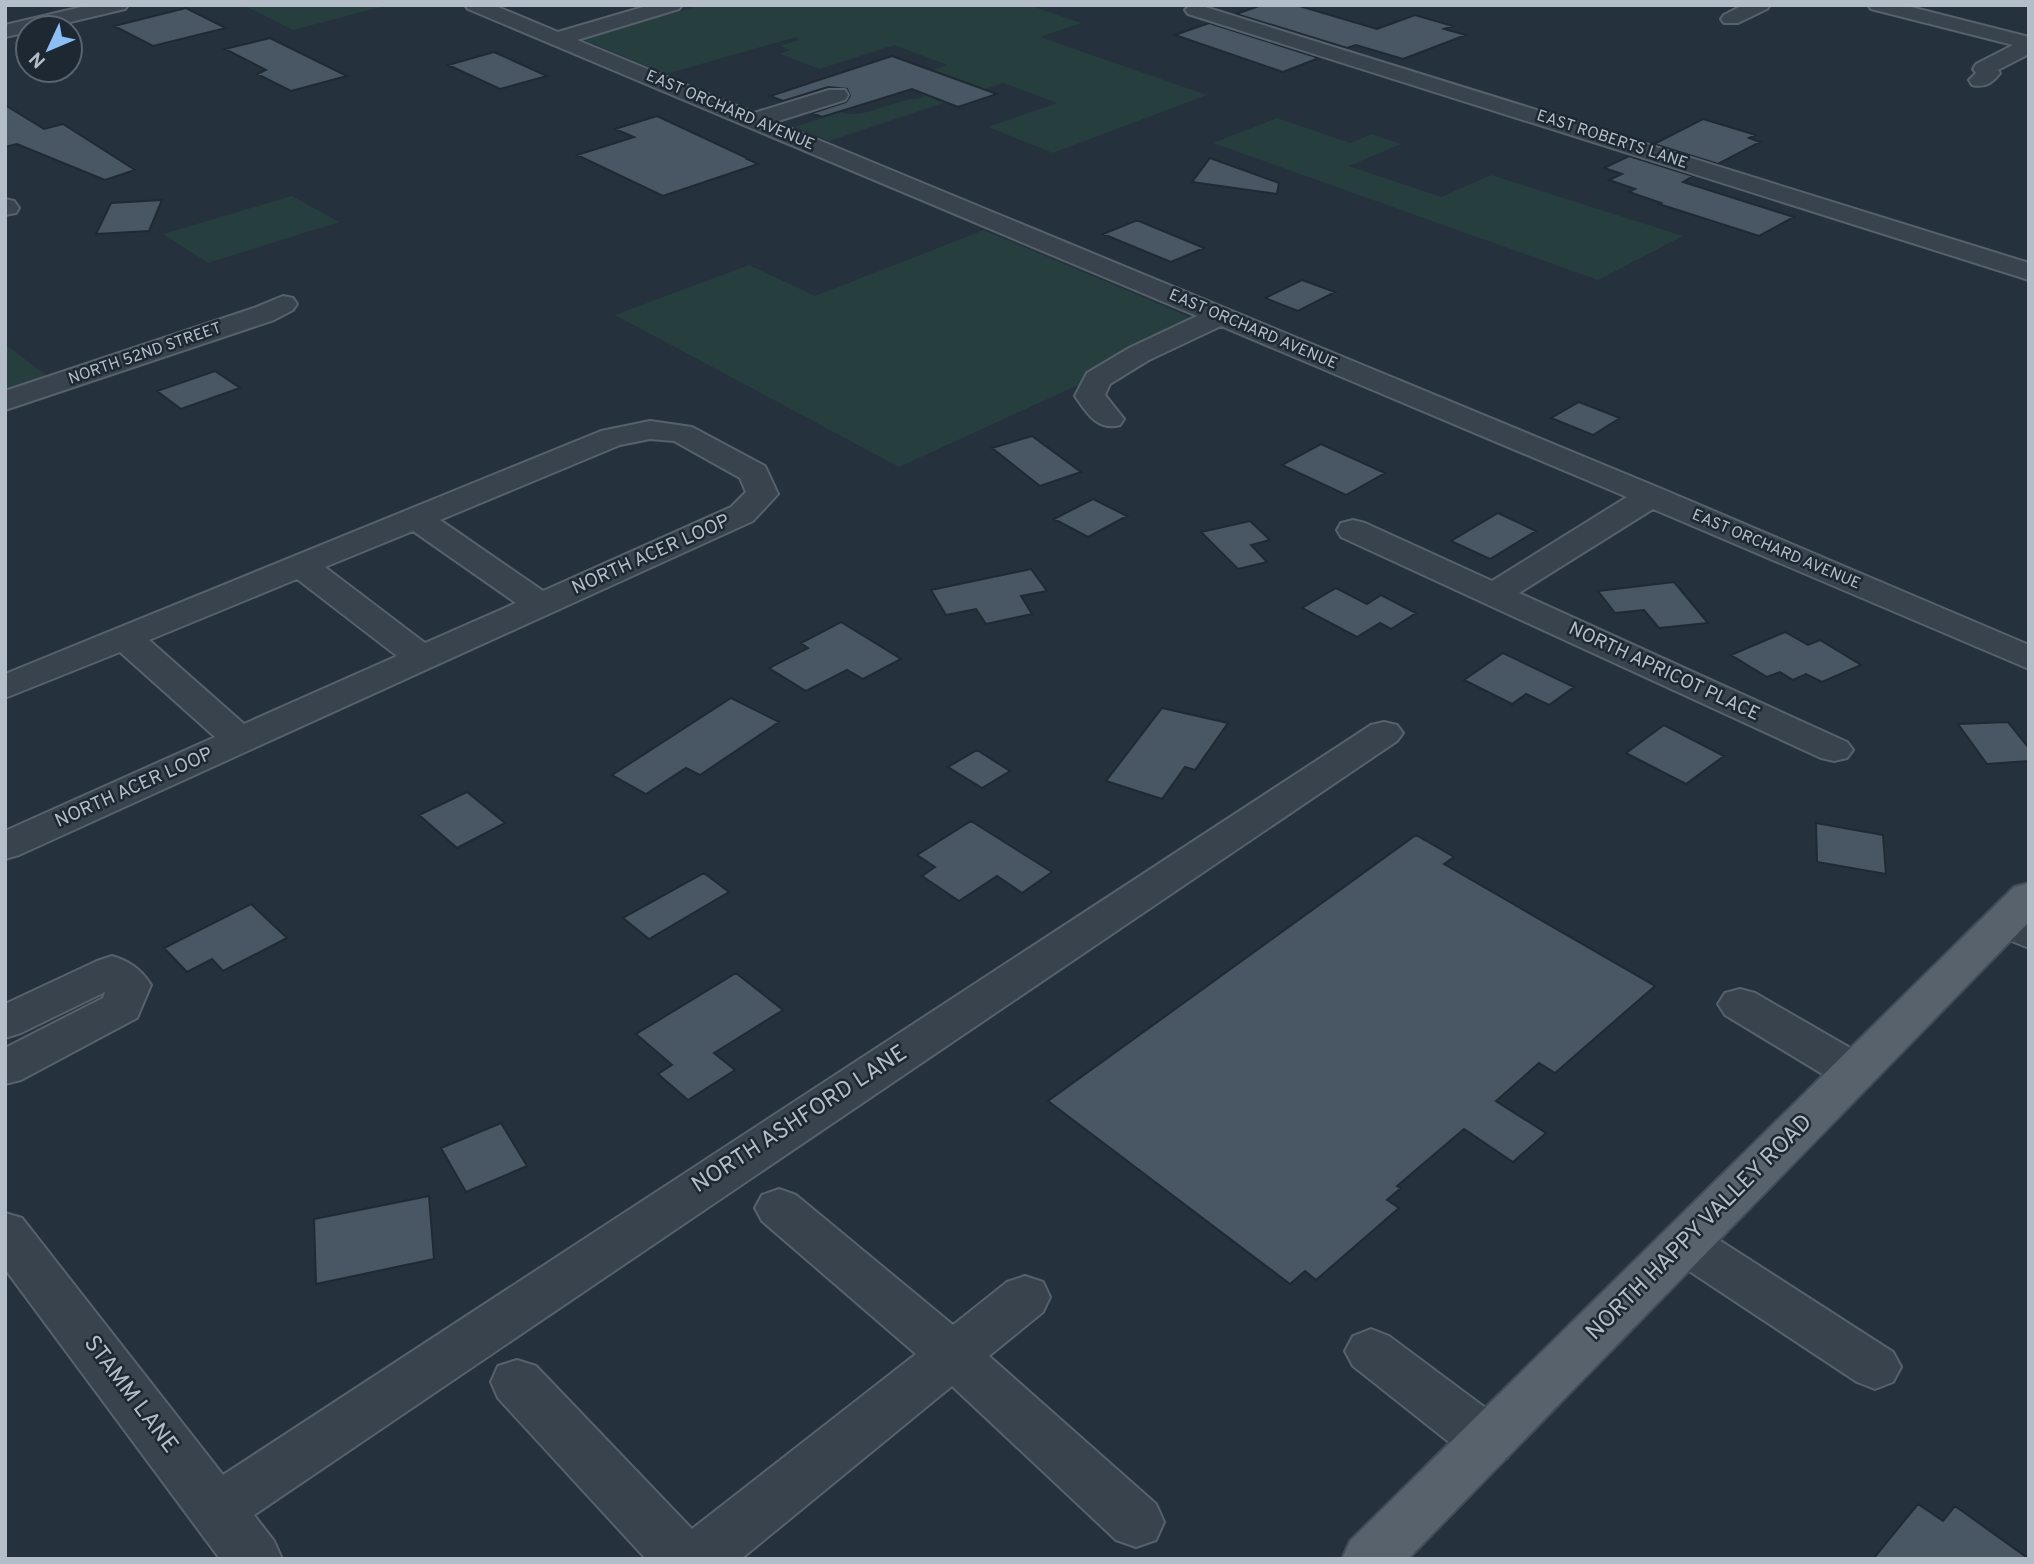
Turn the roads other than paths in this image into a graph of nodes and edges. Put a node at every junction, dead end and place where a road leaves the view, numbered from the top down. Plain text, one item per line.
1 (118, 5) edge
2 (475, 5) edge
3 (672, 5) edge
4 (1760, 5) edge
5 (1878, 5) edge
6 (1195, 10) dead end
7 (1731, 19) dead end
8 (5, 31) edge
9 (558, 39) junction
10 (2029, 44) edge
11 (1980, 80) dead end
12 (837, 95) dead end
13 (754, 121) junction
14 (2029, 272) edge
15 (283, 304) dead end
16 (1221, 316) junction
17 (5, 401) edge
18 (1109, 419) dead end
19 (1651, 496) junction
20 (416, 518) junction
21 (1353, 530) dead end
22 (301, 565) junction
23 (1495, 594) junction
24 (540, 604) junction
25 (125, 638) junction
26 (422, 658) junction
27 (2029, 658) edge
28 (5, 687) edge
29 (1384, 733) dead end
30 (240, 740) junction
31 (1833, 750) dead end
32 (5, 846) edge
33 (2021, 918) edge
34 (1740, 1004) dead end
35 (5, 1022) edge
36 (5, 1068) edge
37 (1855, 1072) junction
38 (779, 1208) dead end
39 (5, 1232) edge
40 (1685, 1243) junction
41 (1025, 1297) dead end
42 (1371, 1351) dead end
43 (953, 1355) junction
44 (1875, 1367) dead end
45 (517, 1382) dead end
46 (1488, 1441) junction
47 (217, 1509) junction
48 (1136, 1522) dead end
49 (254, 1559) edge
50 (683, 1559) edge
51 (698, 1559) edge
52 (1370, 1559) edge

1 - 8 street
2 - 9 street, EAST ORCHARD AVENUE
3 - 9 street
4 - 7 street
5 - 10 street
6 - 14 street, EAST ROBERTS LANE
9 - 13 street, EAST ORCHARD AVENUE
10 - 11 street
12 - 13 street
13 - 16 street, EAST ORCHARD AVENUE
15 - 17 street, NORTH 52ND STREET
16 - 18 street
16 - 19 street, EAST ORCHARD AVENUE
19 - 23 street
19 - 27 street, EAST ORCHARD AVENUE
20 - 22 street, NORTH ACER LOOP
20 - 24 street
20 - 24 street, NORTH ACER LOOP
21 - 23 street, NORTH APRICOT PLACE
22 - 25 street, NORTH ACER LOOP
22 - 26 street
23 - 31 street, NORTH APRICOT PLACE
24 - 26 street, NORTH ACER LOOP
25 - 28 street, NORTH ACER LOOP
25 - 30 street
26 - 30 street, NORTH ACER LOOP
29 - 47 street, NORTH ASHFORD LANE
30 - 32 street, NORTH ACER LOOP
33 - 37 main road, NORTH HAPPY VALLEY ROAD
34 - 37 street
35 - 36 street
37 - 40 main road, NORTH HAPPY VALLEY ROAD
38 - 43 street
39 - 47 street, STAMM LANE
40 - 44 street
40 - 46 main road, NORTH HAPPY VALLEY ROAD
41 - 43 street
42 - 46 street
43 - 48 street
43 - 51 street
45 - 50 street
46 - 52 main road, NORTH HAPPY VALLEY ROAD
47 - 49 street, STAMM LANE

